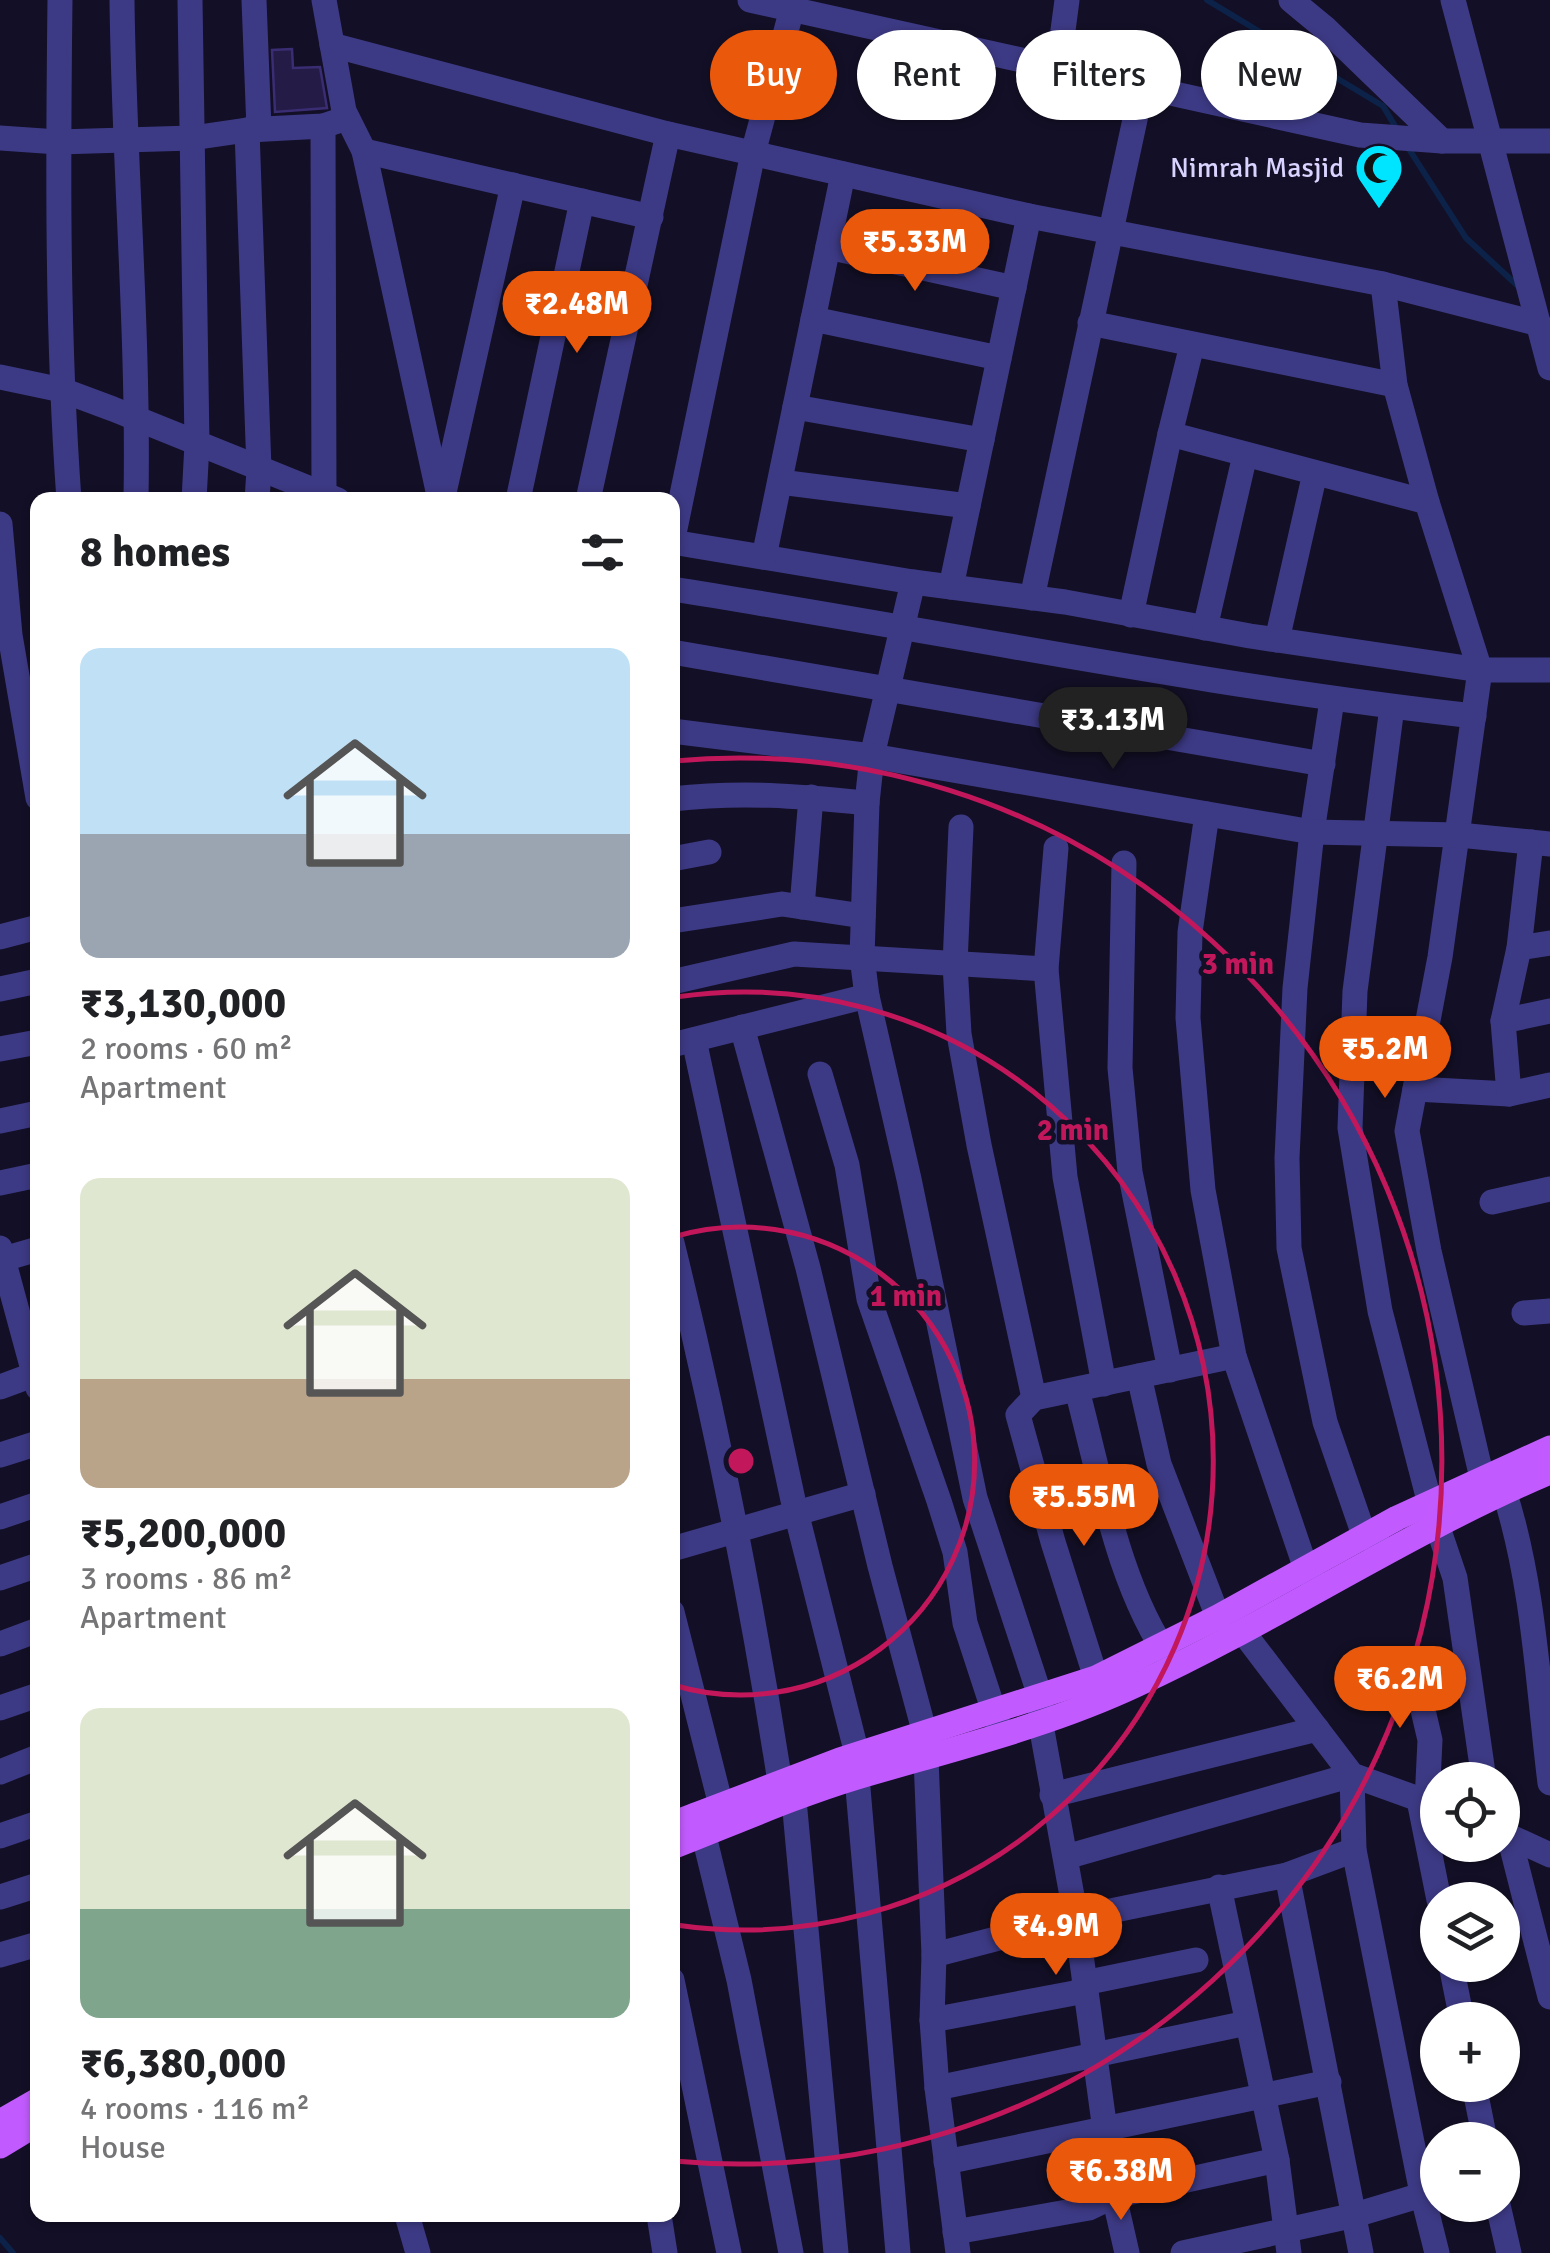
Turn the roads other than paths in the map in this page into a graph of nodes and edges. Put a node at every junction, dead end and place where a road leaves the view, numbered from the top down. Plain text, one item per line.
1 (60, 0) edge
2 (122, 0) edge
3 (190, 0) edge
4 (254, 0) edge
5 (324, 0) edge
6 (750, 0) edge
7 (1067, 0) edge
8 (1291, 0) edge
9 (1318, 0) edge
10 (1453, 0) edge
11 (792, 9) junction
12 (1326, 28) junction
13 (1063, 30) edge
14 (332, 46) junction
15 (1016, 59) edge
16 (1181, 96) edge
17 (348, 118) junction
18 (1135, 120) edge
19 (323, 126) junction
20 (253, 130) junction
21 (668, 134) junction
22 (0, 138) edge
23 (123, 138) junction
24 (192, 138) junction
25 (1442, 141) junction
26 (1491, 141) junction
27 (1550, 141) edge
28 (58, 142) junction
29 (364, 151) junction
30 (753, 153) junction
31 (843, 174) junction
32 (513, 185) junction
33 (582, 201) junction
34 (1029, 216) junction
35 (650, 217) junction
36 (1112, 230) junction
37 (828, 247) junction
38 (1538, 269) edge
39 (1383, 284) junction
40 (1014, 288) junction
41 (813, 320) junction
42 (1090, 323) junction
43 (1539, 324) junction
44 (1192, 345) junction
45 (999, 358) junction
46 (1550, 368) edge
47 (0, 378) edge
48 (1395, 384) junction
49 (62, 390) junction
50 (795, 407) junction
51 (138, 419) junction
52 (1170, 434) junction
53 (982, 440) junction
54 (197, 444) junction
55 (1245, 455) junction
56 (259, 470) junction
57 (1314, 473) junction
58 (780, 482) junction
59 (69, 492) edge
60 (136, 492) edge
61 (194, 492) edge
62 (258, 492) edge
63 (318, 492) edge
64 (331, 492) edge
65 (440, 492) edge
66 (444, 492) edge
67 (520, 492) edge
68 (590, 492) edge
69 (1427, 502) junction
70 (680, 504) edge
71 (968, 506) junction
72 (0, 524) edge
73 (680, 543) edge
74 (764, 557) junction
75 (912, 582) junction
76 (952, 587) junction
77 (680, 590) edge
78 (1032, 598) junction
79 (1131, 615) junction
80 (903, 625) junction
81 (1205, 628) junction
82 (1277, 640) junction
83 (680, 653) edge
84 (1480, 670) junction
85 (1550, 670) edge
86 (888, 688) junction
87 (1332, 700) junction
88 (1392, 707) junction
89 (1474, 716) junction
90 (680, 733) edge
91 (30, 751) edge
92 (872, 756) junction
93 (1323, 764) junction
94 (811, 797) junction
95 (680, 799) edge
96 (867, 804) junction
97 (1207, 814) junction
98 (961, 827) dead end
99 (1312, 832) junction
100 (1374, 833) junction
101 (1459, 834) junction
102 (1540, 843) edge
103 (1056, 848) dead end
104 (709, 852) dead end
105 (680, 857) edge
106 (1124, 863) dead end
107 (802, 907) junction
108 (863, 916) junction
109 (680, 919) edge
110 (30, 929) edge
111 (0, 938) edge
112 (1550, 943) edge
113 (1519, 948) junction
114 (862, 958) junction
115 (955, 964) junction
116 (1046, 969) junction
117 (680, 980) edge
118 (30, 982) edge
119 (0, 988) edge
120 (867, 996) junction
121 (1550, 1012) edge
122 (1503, 1021) junction
123 (742, 1028) junction
124 (683, 1042) edge
125 (30, 1043) edge
126 (0, 1049) edge
127 (820, 1074) dead end
128 (1550, 1085) edge
129 (1415, 1089) junction
130 (1509, 1094) junction
131 (30, 1115) edge
132 (0, 1121) edge
133 (30, 1177) edge
134 (0, 1183) edge
135 (1550, 1188) edge
136 (1492, 1202) dead end
137 (30, 1251) edge
138 (1, 1256) edge
139 (680, 1275) edge
140 (18, 1319) edge
141 (1234, 1356) junction
142 (30, 1359) edge
143 (1170, 1370) junction
144 (1139, 1376) junction
145 (30, 1380) edge
146 (1104, 1384) junction
147 (0, 1387) edge
148 (1078, 1390) junction
149 (1034, 1398) junction
150 (30, 1446) edge
151 (1550, 1448) edge
152 (0, 1455) edge
153 (1550, 1472) edge
154 (1493, 1484) junction
155 (863, 1494) junction
156 (30, 1507) edge
157 (796, 1511) junction
158 (1434, 1513) junction
159 (0, 1517) edge
160 (736, 1530) junction
161 (1364, 1534) junction
162 (680, 1547) edge
163 (1386, 1550) junction
164 (30, 1568) edge
165 (0, 1578) edge
166 (1312, 1580) junction
167 (1218, 1616) junction
168 (1242, 1632) junction
169 (30, 1633) edge
170 (0, 1644) edge
171 (1167, 1656) junction
172 (1412, 1659) dead end
173 (680, 1664) edge
174 (1102, 1688) junction
175 (1040, 1696) junction
176 (30, 1698) edge
177 (0, 1708) edge
178 (998, 1724) junction
179 (1041, 1724) junction
180 (1317, 1729) junction
181 (926, 1745) junction
182 (30, 1760) edge
183 (1429, 1762) edge
184 (1482, 1762) edge
185 (857, 1766) junction
186 (0, 1772) edge
187 (1352, 1776) junction
188 (1550, 1783) edge
189 (787, 1791) junction
190 (1052, 1795) junction
191 (1420, 1800) edge
192 (704, 1821) edge
193 (30, 1826) edge
194 (0, 1836) edge
195 (680, 1840) edge
196 (1520, 1841) edge
197 (1354, 1850) junction
198 (1550, 1855) edge
199 (1066, 1858) junction
200 (1513, 1862) edge
201 (1287, 1874) junction
202 (30, 1887) edge
203 (1219, 1887) junction
204 (0, 1897) edge
205 (1076, 1918) junction
206 (30, 1946) edge
207 (0, 1954) edge
208 (934, 1955) junction
209 (1196, 1960) dead end
210 (1085, 1987) junction
211 (1550, 1997) edge
212 (680, 2018) edge
213 (932, 2020) junction
214 (1247, 2023) junction
215 (1095, 2057) junction
216 (1328, 2082) junction
217 (937, 2088) junction
218 (1261, 2094) junction
219 (30, 2105) edge
220 (0, 2122) edge
221 (1106, 2128) junction
222 (30, 2129) edge
223 (0, 2146) edge
224 (1420, 2147) edge
225 (1277, 2160) junction
226 (946, 2162) junction
227 (1420, 2195) edge
228 (1114, 2196) junction
229 (1355, 2215) junction
230 (408, 2222) edge
231 (660, 2222) edge
232 (1433, 2222) edge
233 (1502, 2222) edge
234 (956, 2242) edge
235 (1288, 2242) edge
236 (418, 2253) edge
237 (665, 2253) edge
238 (729, 2253) edge
239 (791, 2253) edge
240 (836, 2253) edge
241 (898, 2253) edge
242 (1127, 2253) edge
243 (1183, 2253) edge
244 (1360, 2253) edge
245 (1437, 2253) edge
246 (1509, 2253) edge

1 - 28 street
2 - 23 street
3 - 24 street
4 - 20 street
5 - 14 street
6 - 11 street
7 - 13 street
8 - 12 street
9 - 12 street
10 - 26 street
11 - 15 street
11 - 30 street
12 - 25 street
14 - 17 street
14 - 21 street
16 - 25 street
17 - 19 street
17 - 29 street
18 - 36 street
19 - 20 street
19 - 64 street
20 - 24 street
20 - 56 street
21 - 30 street
21 - 35 street
22 - 28 street
23 - 24 street
23 - 28 street
23 - 51 street
24 - 54 street
25 - 26 street
26 - 27 street
26 - 38 street
28 - 49 street
29 - 32 street
29 - 65 street
30 - 31 street
30 - 70 street
31 - 34 street
31 - 37 street
32 - 33 street
32 - 66 street
33 - 35 street
33 - 67 street
34 - 36 street
34 - 40 street
35 - 68 street
36 - 39 street
36 - 42 street
37 - 40 street
37 - 41 street
38 - 43 street
39 - 43 street
39 - 48 street
40 - 45 street
41 - 45 street
41 - 50 street
42 - 44 street
42 - 78 street
43 - 46 street
44 - 48 street
44 - 52 street
45 - 53 street
47 - 49 street
48 - 69 street
49 - 51 street
49 - 59 street
50 - 53 street
50 - 58 street
51 - 54 street
51 - 60 street
52 - 55 street
52 - 79 street
53 - 71 street
54 - 56 street
54 - 61 street
55 - 57 street
55 - 81 street
56 - 62 street
56 - 63 street
57 - 69 street
57 - 82 street
58 - 71 street
58 - 74 street
69 - 84 street
71 - 76 street
72 - 91 street
73 - 74 street
74 - 75 street
75 - 76 street
75 - 80 street
76 - 78 street
77 - 80 street
78 - 79 street
79 - 81 street
80 - 86 street
80 - 87 street
81 - 82 street
82 - 84 street
83 - 86 street
84 - 85 street
84 - 89 street
86 - 92 street
86 - 93 street
87 - 88 street
87 - 93 street
88 - 89 street
88 - 100 street
89 - 101 street
90 - 92 street
92 - 96 street
92 - 97 street
93 - 99 street
94 - 95 street
94 - 96 street
94 - 107 street
96 - 108 street
97 - 99 street
97 - 141 street
98 - 115 street
99 - 100 street
99 - 161 street
100 - 101 street
100 - 158 street
101 - 102 street
101 - 129 street
102 - 113 street
103 - 116 street
104 - 105 street
106 - 143 street
107 - 108 street
107 - 109 street
108 - 114 street
110 - 111 street
112 - 113 street
113 - 122 street
114 - 115 street
114 - 117 street
114 - 120 street
115 - 116 street
115 - 149 street
116 - 146 street
118 - 119 street
120 - 123 street
120 - 175 street
121 - 122 street
122 - 130 street
123 - 124 street
123 - 155 street
124 - 157 street
125 - 126 street
127 - 178 street
128 - 130 street
129 - 130 street
129 - 154 street
131 - 132 street
133 - 134 street
135 - 136 street
137 - 138 street
138 - 140 street
139 - 160 street
140 - 142 street
141 - 143 street
141 - 166 street
143 - 144 street
144 - 146 street
144 - 167 street
145 - 147 street
146 - 148 street
148 - 149 street
148 - 171 street
149 - 174 street
150 - 152 street
151 - 154 main road
153 - 154 main road
154 - 158 main road
154 - 188 street
155 - 157 street
155 - 181 street
156 - 159 street
157 - 160 street
157 - 185 street
158 - 161 main road
158 - 163 main road
158 - 184 street
160 - 162 street
160 - 189 street
161 - 163 street
161 - 166 main road
163 - 166 main road
164 - 165 street
166 - 167 main road
166 - 168 main road
167 - 168 street
167 - 171 main road
168 - 171 main road
168 - 180 street
169 - 170 street
171 - 174 main road
172 - 183 street
173 - 192 street
174 - 175 main road
174 - 179 main road
175 - 178 main road
175 - 179 street
176 - 177 street
178 - 179 main road
178 - 181 main road
179 - 190 street
180 - 187 street
180 - 190 street
181 - 185 main road
181 - 208 street
182 - 186 street
185 - 189 main road
185 - 241 street
187 - 191 street
187 - 197 street
187 - 199 street
189 - 192 main road
189 - 240 street
190 - 199 street
192 - 195 main road
192 - 239 street
193 - 194 street
196 - 198 street
197 - 201 street
197 - 224 street
199 - 205 street
200 - 211 street
201 - 203 street
201 - 216 street
202 - 204 street
203 - 205 street
203 - 214 street
205 - 208 street
205 - 210 street
206 - 207 street
208 - 213 street
209 - 210 street
210 - 213 street
210 - 215 street
212 - 238 street
213 - 217 street
214 - 215 street
214 - 218 street
215 - 217 street
215 - 221 street
216 - 218 street
216 - 229 street
217 - 226 street
218 - 221 street
218 - 225 street
219 - 220 main road
221 - 226 street
221 - 228 street
222 - 223 main road
225 - 228 street
225 - 235 street
226 - 234 street
227 - 229 street
228 - 234 street
228 - 242 street
229 - 235 street
229 - 244 street
230 - 236 street
231 - 237 street
232 - 245 street
233 - 246 street
235 - 243 street

